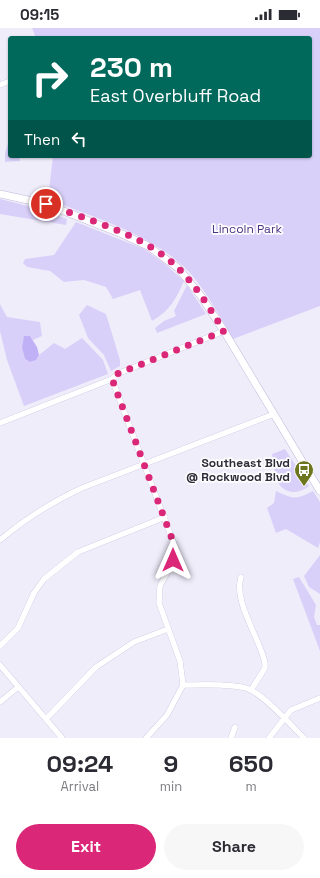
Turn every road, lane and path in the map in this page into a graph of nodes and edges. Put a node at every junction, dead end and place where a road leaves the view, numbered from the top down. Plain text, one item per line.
1 (0, 194) edge
2 (224, 331) junction
3 (112, 379) junction
4 (274, 414) junction
5 (0, 423) edge
6 (145, 464) junction
7 (320, 491) edge
8 (165, 517) junction
9 (0, 540) edge
10 (241, 577) dead end
11 (168, 629) junction
12 (0, 646) edge
13 (0, 665) edge
14 (183, 685) junction
15 (17, 688) junction
16 (251, 690) junction
17 (320, 698) edge
18 (0, 702) edge
19 (284, 718) junction
20 (46, 719) junction
21 (235, 727) dead end
22 (62, 738) edge
23 (146, 738) edge
24 (231, 738) edge
25 (269, 738) edge
26 (304, 738) edge

1 - 2 main road
2 - 3 street
2 - 4 main road
3 - 5 street
3 - 6 street
4 - 6 street
4 - 7 main road
6 - 8 street
6 - 9 street
8 - 11 street
8 - 12 street
10 - 16 street
11 - 14 street
11 - 20 street
13 - 15 street
14 - 16 street
14 - 23 street
15 - 18 street
15 - 20 street
16 - 19 street
17 - 19 street
19 - 25 street
19 - 26 street
20 - 22 street
21 - 24 street

